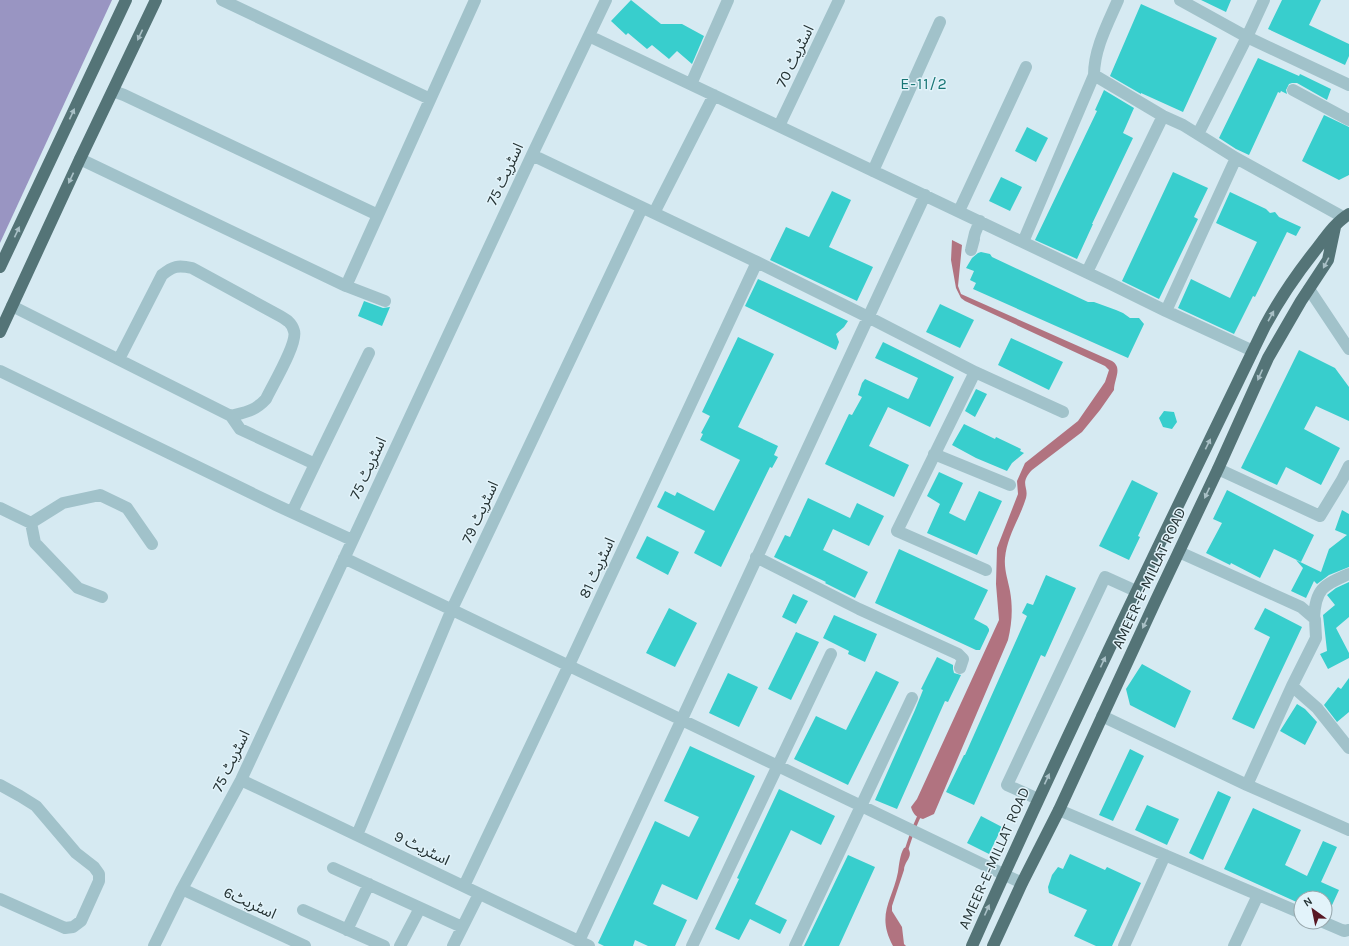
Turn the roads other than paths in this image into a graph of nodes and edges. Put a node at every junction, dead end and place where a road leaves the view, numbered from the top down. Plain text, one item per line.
1 (126, 0) edge
2 (156, 0) edge
3 (222, 0) edge
4 (475, 0) edge
5 (606, 0) edge
6 (728, 0) edge
7 (839, 0) edge
8 (1118, 0) edge
9 (1180, 0) edge
10 (1264, 0) edge
11 (940, 22) dead end
12 (589, 36) junction
13 (1247, 37) junction
14 (1026, 67) dead end
15 (1094, 75) junction
16 (691, 84) junction
17 (1349, 85) edge
18 (1293, 90) dead end
19 (113, 91) junction
20 (714, 95) junction
21 (430, 99) junction
22 (1163, 116) junction
23 (1349, 120) edge
24 (779, 126) junction
25 (1198, 134) junction
26 (532, 155) junction
27 (1236, 158) junction
28 (80, 159) junction
29 (873, 171) junction
30 (925, 195) junction
31 (642, 208) junction
32 (959, 211) junction
33 (654, 213) junction
34 (378, 215) junction
35 (1342, 219) edge
36 (980, 222) junction
37 (974, 239) dead end
38 (1023, 242) junction
39 (757, 262) junction
40 (0, 267) edge
41 (1087, 272) junction
42 (346, 286) junction
43 (1309, 289) junction
44 (386, 301) dead end
45 (12, 306) junction
46 (1166, 312) junction
47 (868, 316) junction
48 (0, 332) edge
49 (1349, 349) edge
50 (1253, 351) junction
51 (369, 353) dead end
52 (1268, 358) junction
53 (119, 359) junction
54 (0, 371) edge
55 (975, 372) junction
56 (1063, 412) dead end
57 (231, 416) junction
58 (934, 454) junction
59 (315, 464) junction
60 (1349, 466) edge
61 (1218, 470) junction
62 (1010, 485) dead end
63 (0, 508) edge
64 (292, 512) junction
65 (30, 523) junction
66 (352, 540) junction
67 (152, 544) dead end
68 (1179, 552) junction
69 (756, 557) junction
70 (344, 558) junction
71 (986, 570) dead end
72 (1349, 574) edge
73 (1136, 591) junction
74 (102, 597) dead end
75 (1156, 600) junction
76 (452, 609) junction
77 (1314, 619) junction
78 (831, 654) dead end
79 (569, 666) junction
80 (960, 668) dead end
81 (1292, 686) junction
82 (912, 698) dead end
83 (1102, 716) junction
84 (682, 720) junction
85 (1349, 748) edge
86 (778, 766) junction
87 (241, 780) junction
88 (1247, 785) junction
89 (0, 786) edge
90 (1038, 799) junction
91 (860, 805) junction
92 (1059, 810) junction
93 (1349, 830) edge
94 (357, 835) junction
95 (1165, 855) junction
96 (333, 868) dead end
97 (1004, 874) junction
98 (1022, 883) junction
99 (369, 884) junction
100 (464, 886) junction
101 (182, 889) junction
102 (480, 894) junction
103 (1258, 895) junction
104 (0, 899) edge
105 (420, 908) junction
106 (303, 910) dead end
107 (1293, 910) edge
108 (1333, 926) edge
109 (462, 927) junction
110 (347, 930) junction
111 (1349, 930) edge
112 (282, 941) edge
113 (584, 944) edge
114 (154, 946) edge
115 (306, 946) edge
116 (384, 946) edge
117 (400, 946) edge
118 (453, 946) edge
119 (692, 946) edge
120 (795, 946) edge
121 (972, 946) edge
122 (993, 946) edge
123 (1124, 946) edge
124 (1234, 946) edge

40 -> 1 main road
2 -> 19 main road
3 - 21 street
4 - 21 street
5 - 12 street, اسٹریٹ 75
6 - 16 street
7 - 24 street, اسٹریٹ 70
8 - 15 street
9 - 13 street
10 - 13 street
11 - 29 street
12 - 16 street
12 - 26 street, اسٹریٹ 75
13 - 17 street
13 - 25 street
14 - 32 street
15 - 22 street
15 - 38 street
16 - 20 street
18 - 23 street
19 - 28 main road
19 - 34 street
20 - 24 street
20 - 33 street
21 - 34 street
22 - 25 street
22 - 41 street
24 - 29 street
25 - 27 street
26 - 31 street
26 - 66 street, اسٹریٹ 75
27 - 35 street
27 - 46 street
28 - 42 street
28 -> 45 main road
29 - 30 street
30 - 32 street
30 - 47 street
31 - 33 street
31 - 76 street, اسٹریٹ 79
32 - 36 street
33 - 39 street
34 - 42 street
35 -> 43 main road, AMEER-E-MILLAT ROAD
50 -> 35 main road, AMEER-E-MILLAT ROAD
36 - 37 street
36 - 38 street
38 - 41 street
39 - 47 street
39 - 79 street, اسٹریٹ 81
41 - 46 street
42 - 44 street
43 - 49 street
43 - 52 main road, AMEER-E-MILLAT ROAD
45 - 48 main road
45 - 53 street
46 - 50 street
47 - 55 street
47 - 69 street
50 - 52 main road
73 -> 50 main road, AMEER-E-MILLAT ROAD
51 - 59 street
52 -> 61 main road, AMEER-E-MILLAT ROAD
53 - 57 street
53 - 57 street
54 - 64 street
55 - 56 street
55 - 58 street
57 - 59 street
58 - 62 street
58 - 71 street
59 - 64 street
60 - 61 street
61 -> 68 main road, AMEER-E-MILLAT ROAD
63 - 65 street
64 - 66 street
65 - 67 street
65 - 74 street
66 - 70 street, اسٹریٹ 75
68 - 75 main road, AMEER-E-MILLAT ROAD
68 - 77 street
69 - 80 street
69 - 84 street
70 - 76 street
70 - 87 street, اسٹریٹ 75
72 - 77 street
73 - 75 main road
90 -> 73 main road, AMEER-E-MILLAT ROAD
73 - 90 street
75 -> 83 main road, AMEER-E-MILLAT ROAD
76 - 79 street
76 - 94 street, اسٹریٹ 79
77 - 81 street
78 - 86 street
79 - 84 street
79 - 100 street, اسٹریٹ 81
81 - 85 street
81 - 88 street
82 - 91 street
83 - 88 street
83 - 92 main road, AMEER-E-MILLAT ROAD
84 - 86 street
84 - 113 street
86 - 91 street
86 - 119 street
87 - 94 street, اسٹریٹ 9
87 - 101 street, اسٹریٹ 75
88 - 93 street
89 - 104 street
90 - 97 main road, AMEER-E-MILLAT ROAD
91 - 97 street
91 - 120 street
92 - 95 street
92 - 98 main road, AMEER-E-MILLAT ROAD
94 - 100 street, اسٹریٹ 9
95 - 103 street
95 - 123 street
96 - 99 street
97 - 98 street
121 -> 97 main road, AMEER-E-MILLAT ROAD
98 - 122 main road, AMEER-E-MILLAT ROAD
99 - 105 street
99 - 110 street
100 - 102 street, اسٹریٹ 9
101 - 112 street, اسٹریٹ6
101 - 114 street, اسٹریٹ 75
102 - 109 street
102 - 113 street, اسٹریٹ 9
103 - 107 street
103 - 124 street
105 - 109 street
105 - 117 street
106 - 110 street
108 - 111 street
109 - 118 street
110 - 116 street
112 - 115 street, اسٹریٹ6

